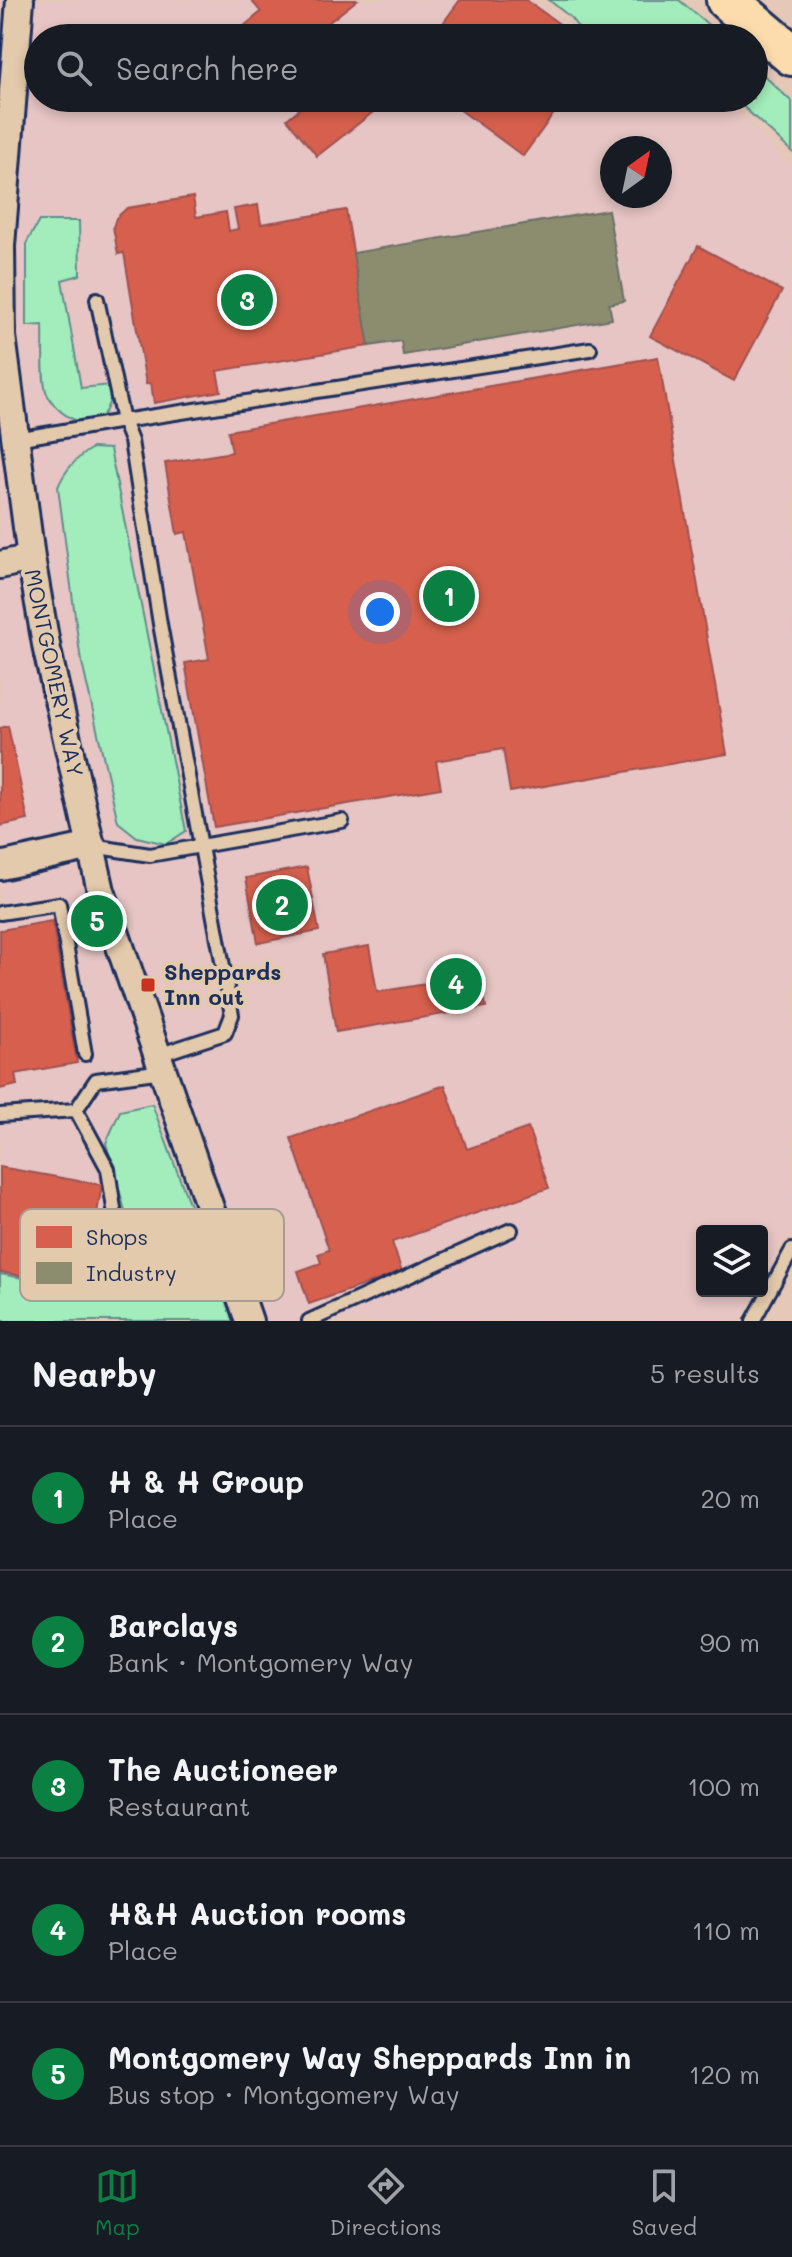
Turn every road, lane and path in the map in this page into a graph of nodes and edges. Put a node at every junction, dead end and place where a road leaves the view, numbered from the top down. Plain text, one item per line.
1 (20, 0) edge
2 (727, 0) edge
3 (755, 24) edge
4 (768, 35) edge
5 (792, 55) edge
6 (1, 296) edge
7 (97, 299) dead end
8 (590, 349) dead end
9 (123, 421) junction
10 (16, 439) junction
11 (31, 558) junction
12 (0, 565) edge
13 (342, 821) dead end
14 (92, 846) junction
15 (201, 846) junction
16 (0, 866) edge
17 (0, 913) edge
18 (85, 1054) dead end
19 (160, 1063) junction
20 (76, 1110) junction
21 (0, 1115) edge
22 (114, 1209) edge
23 (210, 1209) edge
24 (511, 1230) dead end
25 (792, 1250) edge
26 (242, 1301) edge
27 (249, 1321) edge
28 (309, 1321) edge
29 (753, 1321) edge

1 - 6 street, MONTGOMERY WAY
2 - 3 main road
4 - 5 main road
6 - 10 street, MONTGOMERY WAY
7 - 9 lane
8 - 9 lane
9 - 10 lane
9 - 15 lane
10 - 11 street, MONTGOMERY WAY
11 - 12 street
11 - 14 street, MONTGOMERY WAY
13 - 15 lane
14 - 15 lane
14 - 16 street
14 - 19 street, MONTGOMERY WAY
15 - 19 lane
17 - 18 lane
19 - 20 lane
19 - 23 street, MONTGOMERY WAY
20 - 21 lane
20 - 22 lane
24 - 28 lane
25 - 29 lane
26 - 27 street, MONTGOMERY WAY

